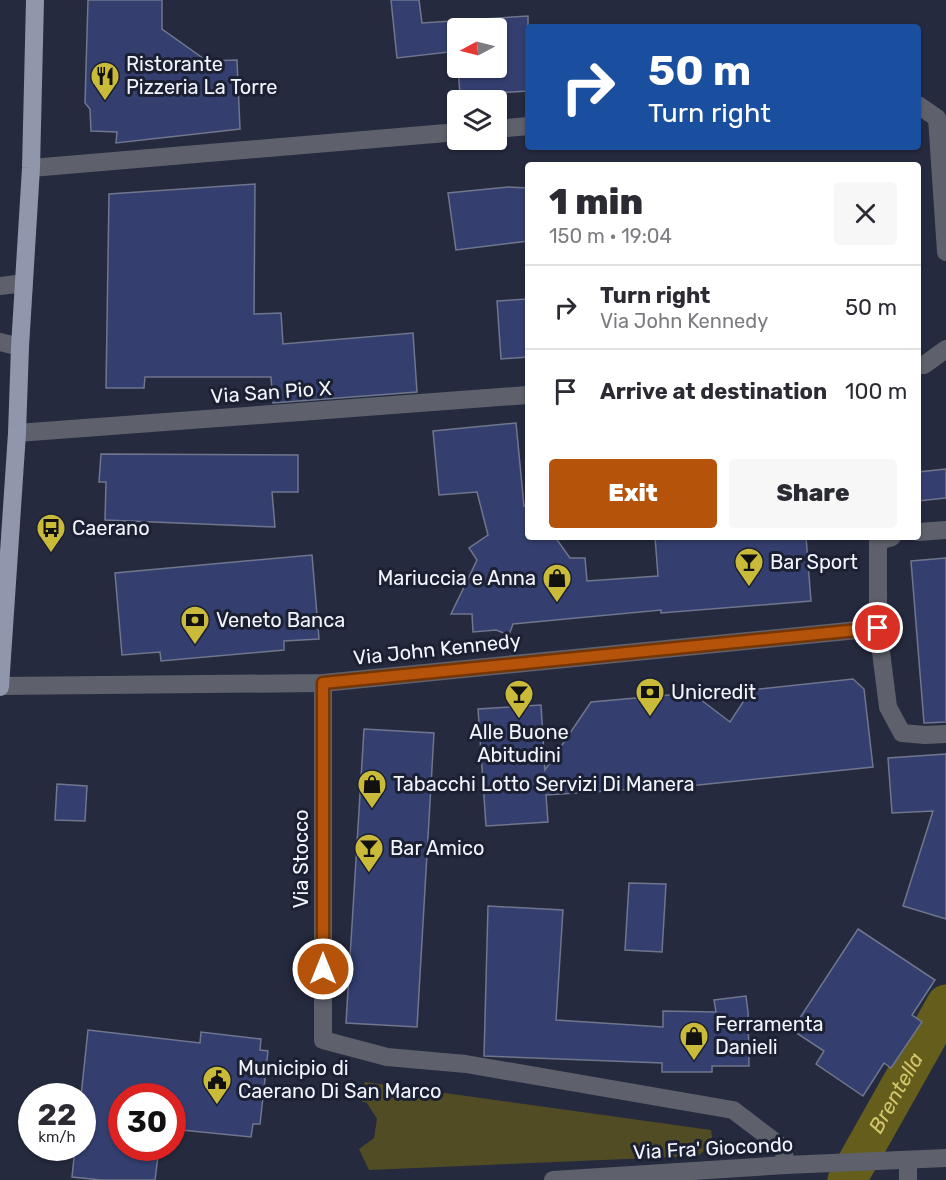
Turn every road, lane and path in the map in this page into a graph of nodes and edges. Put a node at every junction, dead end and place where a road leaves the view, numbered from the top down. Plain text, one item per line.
1 (35, 0) edge
2 (921, 107) edge
3 (525, 126) edge
4 (507, 128) edge
5 (447, 133) edge
6 (31, 168) junction
7 (946, 252) edge
8 (24, 283) junction
9 (0, 286) edge
10 (0, 342) edge
11 (20, 347) junction
12 (946, 349) edge
13 (921, 365) edge
14 (525, 395) edge
15 (17, 433) junction
16 (946, 530) edge
17 (921, 532) edge
18 (882, 540) edge
19 (878, 628) junction
20 (323, 683) junction
21 (0, 686) edge
22 (946, 734) edge
23 (946, 1158) edge
24 (908, 1160) junction
25 (794, 1165) junction
26 (553, 1180) edge
27 (908, 1180) edge

1 - 6 main road
2 - 7 street
3 - 4 street
5 - 6 street
6 - 8 main road
8 - 9 street
8 - 11 main road
10 - 11 street
11 - 15 main road
12 - 13 street
14 - 15 street, Via San Pio X
15 - 21 main road
16 - 17 street
18 - 19 street
19 - 20 street, Via John Kennedy
19 - 22 street
20 - 21 street, Via John Kennedy
20 - 25 street, Via Stocco
23 - 24 street, Via Fra' Giocondo
24 - 25 street, Via Fra' Giocondo
24 - 27 street
25 - 26 street, Via Fra' Giocondo

